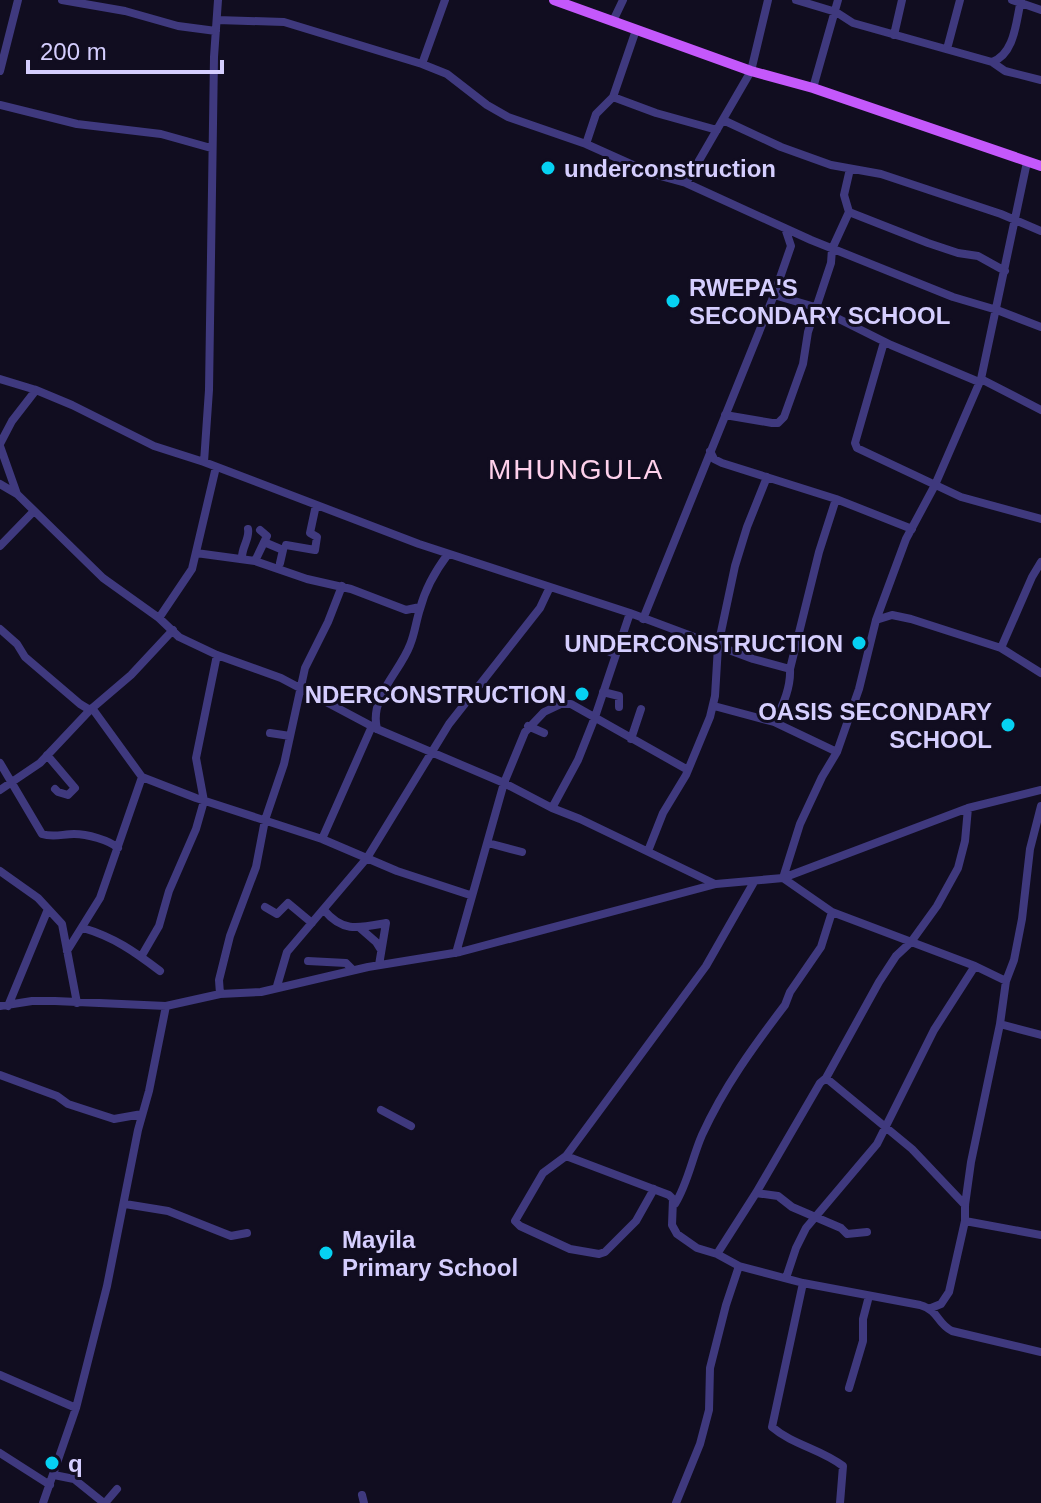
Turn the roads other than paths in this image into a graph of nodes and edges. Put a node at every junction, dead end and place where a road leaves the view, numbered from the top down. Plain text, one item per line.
1 (18, 0) edge
2 (62, 0) edge
3 (218, 0) edge
4 (445, 0) edge
5 (554, 0) edge
6 (623, 0) edge
7 (768, 0) edge
8 (796, 0) edge
9 (838, 0) edge
10 (902, 0) edge
11 (960, 0) edge
12 (1018, 1) edge
13 (1041, 10) edge
14 (836, 12) junction
15 (217, 20) junction
16 (613, 21) junction
17 (636, 30) junction
18 (216, 31) junction
19 (894, 35) junction
20 (947, 49) junction
21 (992, 62) junction
22 (422, 64) junction
23 (0, 71) edge
24 (751, 71) junction
25 (1041, 80) edge
26 (813, 88) junction
27 (613, 97) junction
28 (0, 105) edge
29 (723, 120) junction
30 (717, 130) junction
31 (586, 144) junction
32 (211, 148) junction
33 (1027, 162) junction
34 (1041, 166) edge
35 (850, 169) junction
36 (686, 183) junction
37 (849, 212) junction
38 (1015, 219) junction
39 (785, 228) junction
40 (1041, 231) edge
41 (811, 240) junction
42 (791, 246) junction
43 (832, 249) junction
44 (1005, 271) junction
45 (774, 295) junction
46 (815, 307) junction
47 (997, 310) junction
48 (1041, 327) edge
49 (884, 342) junction
50 (0, 379) edge
51 (980, 381) junction
52 (36, 390) junction
53 (1041, 410) edge
54 (725, 415) junction
55 (0, 445) edge
56 (710, 451) junction
57 (204, 462) junction
58 (216, 467) junction
59 (767, 477) junction
60 (0, 484) edge
61 (935, 485) junction
62 (17, 494) junction
63 (836, 499) junction
64 (316, 505) junction
65 (33, 512) junction
66 (1041, 519) edge
67 (248, 529) dead end
68 (912, 529) junction
69 (260, 530) dead end
70 (264, 542) junction
71 (286, 545) dead end
72 (0, 546) edge
73 (196, 553) junction
74 (448, 554) junction
75 (242, 559) junction
76 (255, 561) junction
77 (1041, 562) edge
78 (280, 563) dead end
79 (342, 586) junction
80 (549, 589) junction
81 (881, 603) junction
82 (420, 607) junction
83 (630, 613) junction
84 (892, 615) junction
85 (159, 618) junction
86 (643, 619) junction
87 (876, 620) junction
88 (0, 629) edge
89 (173, 630) junction
90 (582, 640) dead end
91 (718, 646) junction
92 (1001, 648) junction
93 (615, 654) junction
94 (217, 655) junction
95 (790, 669) junction
96 (1041, 673) edge
97 (300, 688) junction
98 (603, 692) junction
99 (714, 706) junction
100 (619, 707) dead end
101 (91, 709) junction
102 (641, 709) dead end
103 (595, 717) junction
104 (774, 722) junction
105 (528, 726) junction
106 (375, 728) junction
107 (270, 733) dead end
108 (544, 733) dead end
109 (290, 736) junction
110 (631, 739) junction
111 (432, 752) junction
112 (837, 752) junction
113 (47, 755) junction
114 (0, 763) edge
115 (688, 770) junction
116 (142, 777) junction
117 (10, 781) junction
118 (504, 783) junction
119 (55, 789) dead end
120 (0, 790) edge
121 (1041, 790) edge
122 (204, 801) junction
123 (1041, 806) edge
124 (552, 808) junction
125 (968, 808) junction
126 (265, 820) junction
127 (1039, 827) edge
128 (322, 839) junction
129 (488, 843) junction
130 (118, 848) junction
131 (648, 851) junction
132 (522, 852) dead end
133 (367, 858) junction
134 (0, 871) edge
135 (783, 878) junction
136 (754, 882) junction
137 (716, 884) junction
138 (470, 895) junction
139 (265, 907) dead end
140 (48, 909) junction
141 (324, 910) junction
142 (832, 912) junction
143 (312, 923) junction
144 (83, 928) junction
145 (360, 928) junction
146 (911, 942) junction
147 (67, 951) junction
148 (382, 951) junction
149 (456, 953) junction
150 (141, 957) junction
151 (308, 961) dead end
152 (379, 965) junction
153 (975, 966) junction
154 (353, 970) junction
155 (160, 971) dead end
156 (1006, 981) junction
157 (277, 986) junction
158 (220, 994) junction
159 (77, 1003) junction
160 (4, 1006) edge
161 (166, 1006) junction
162 (1000, 1024) junction
163 (1041, 1035) edge
164 (0, 1075) edge
165 (826, 1078) junction
166 (381, 1110) dead end
167 (142, 1114) junction
168 (411, 1126) dead end
169 (885, 1129) junction
170 (566, 1156) junction
171 (654, 1189) junction
172 (756, 1193) junction
173 (125, 1204) junction
174 (965, 1205) junction
175 (673, 1206) junction
176 (813, 1217) junction
177 (965, 1221) junction
178 (867, 1232) dead end
179 (247, 1233) dead end
180 (1041, 1235) edge
181 (717, 1254) junction
182 (739, 1266) junction
183 (786, 1278) junction
184 (803, 1283) junction
185 (869, 1296) junction
186 (931, 1308) junction
187 (1041, 1352) edge
188 (0, 1375) edge
189 (849, 1388) dead end
190 (76, 1408) junction
191 (0, 1453) edge
192 (54, 1475) junction
193 (50, 1485) junction
194 (117, 1489) dead end
195 (43, 1503) edge
196 (104, 1503) edge
197 (676, 1503) edge
198 (840, 1503) edge

1 - 23 street
2 - 18 street
3 - 15 street
4 - 22 street
5 - 16 main road
6 - 16 street
7 - 24 street
8 - 14 street
9 - 14 street
10 - 19 street
11 - 20 street
12 - 13 street
12 - 21 street
14 - 19 street
14 - 26 street
15 - 18 street
15 - 22 street
16 - 17 main road
17 - 24 main road
17 - 27 street
18 - 32 street
19 - 20 street
20 - 21 street
21 - 25 street
22 - 31 street
24 - 26 main road
24 - 29 street
26 - 33 main road
27 - 30 street
27 - 31 street
28 - 32 street
29 - 30 street
29 - 35 street
30 - 36 street
31 - 36 street
32 - 57 street
33 - 34 main road
33 - 38 street
35 - 37 street
35 - 38 street
36 - 39 street
37 - 43 street
37 - 44 street
38 - 40 street
38 - 44 street
39 - 41 street
39 - 42 street
41 - 42 street
41 - 43 street
42 - 45 street
43 - 46 street
43 - 47 street
44 - 47 street
45 - 46 street
45 - 54 street
46 - 49 street
46 - 54 street
47 - 48 street
47 - 51 street
49 - 51 street
49 - 61 street
50 - 52 street
51 - 53 street
51 - 61 street
52 - 55 street
52 - 57 street
54 - 56 street
55 - 62 street
56 - 59 street
56 - 86 street
57 - 58 street
58 - 64 street
58 - 73 street
59 - 63 street
59 - 91 street
60 - 62 street
61 - 66 street
61 - 68 street
62 - 65 street
63 - 68 street
63 - 95 street
64 - 71 street
64 - 74 street
65 - 72 street
65 - 85 street
67 - 75 street
68 - 81 street
69 - 70 street
70 - 76 street
70 - 78 street
73 - 75 street
73 - 85 street
74 - 80 street
74 - 82 street
75 - 76 street
76 - 79 street
77 - 92 street
79 - 82 street
79 - 97 street
80 - 83 street
80 - 111 street
81 - 84 street
81 - 87 street
82 - 106 street
83 - 86 street
83 - 93 street
84 - 87 street
84 - 92 street
85 - 89 street
86 - 91 street
87 - 112 street
88 - 101 street
89 - 94 street
89 - 101 street
90 - 93 street
91 - 95 street
91 - 99 street
92 - 96 street
93 - 98 street
94 - 97 street
94 - 122 street
95 - 104 street
97 - 106 street
97 - 109 street
98 - 100 street
98 - 103 street
99 - 104 street
99 - 115 street
101 - 113 street
101 - 116 street
102 - 110 street
103 - 105 street
103 - 110 street
103 - 124 street
104 - 112 street
105 - 108 street
105 - 118 street
106 - 111 street
106 - 128 street
107 - 109 street
109 - 126 street
110 - 115 street
111 - 118 street
111 - 133 street
112 - 135 street
113 - 117 street
113 - 119 street
114 - 117 street
115 - 131 street
116 - 122 street
116 - 130 street
117 - 120 street
117 - 130 street
118 - 124 street
118 - 129 street
121 - 125 street
122 - 126 street
122 - 150 street
123 - 127 street
124 - 131 street
125 - 135 street
125 - 146 street
126 - 128 street
126 - 158 street
127 - 156 street
128 - 133 street
129 - 132 street
129 - 138 street
130 - 144 street
131 - 137 street
133 - 138 street
133 - 141 street
134 - 140 street
135 - 136 street
135 - 142 street
136 - 137 street
136 - 170 street
137 - 149 street
138 - 149 street
139 - 143 street
140 - 147 street
140 - 160 street
141 - 143 street
141 - 145 street
142 - 146 street
142 - 175 street
143 - 157 street
144 - 147 street
144 - 150 street
145 - 148 street
145 - 148 street
146 - 153 street
146 - 165 street
147 - 159 street
148 - 152 street
149 - 152 street
150 - 155 street
151 - 154 street
152 - 154 street
153 - 156 street
153 - 169 street
154 - 157 street
156 - 162 street
157 - 158 street
158 - 161 street
159 - 160 street
159 - 161 street
161 - 167 street
162 - 163 street
162 - 174 street
164 - 167 street
165 - 169 street
165 - 172 street
166 - 168 street
167 - 173 street
169 - 174 street
169 - 176 street
170 - 171 street
170 - 171 street
171 - 175 street
172 - 176 street
172 - 181 street
173 - 179 street
173 - 190 street
174 - 177 street
175 - 181 street
176 - 178 street
176 - 183 street
177 - 180 street
177 - 186 street
181 - 182 street
182 - 183 street
182 - 197 street
183 - 184 street
184 - 185 street
184 - 198 street
185 - 186 street
185 - 189 street
186 - 187 street
188 - 190 street
190 - 192 street
191 - 193 street
192 - 193 street
192 - 196 street
193 - 195 street
194 - 196 street

